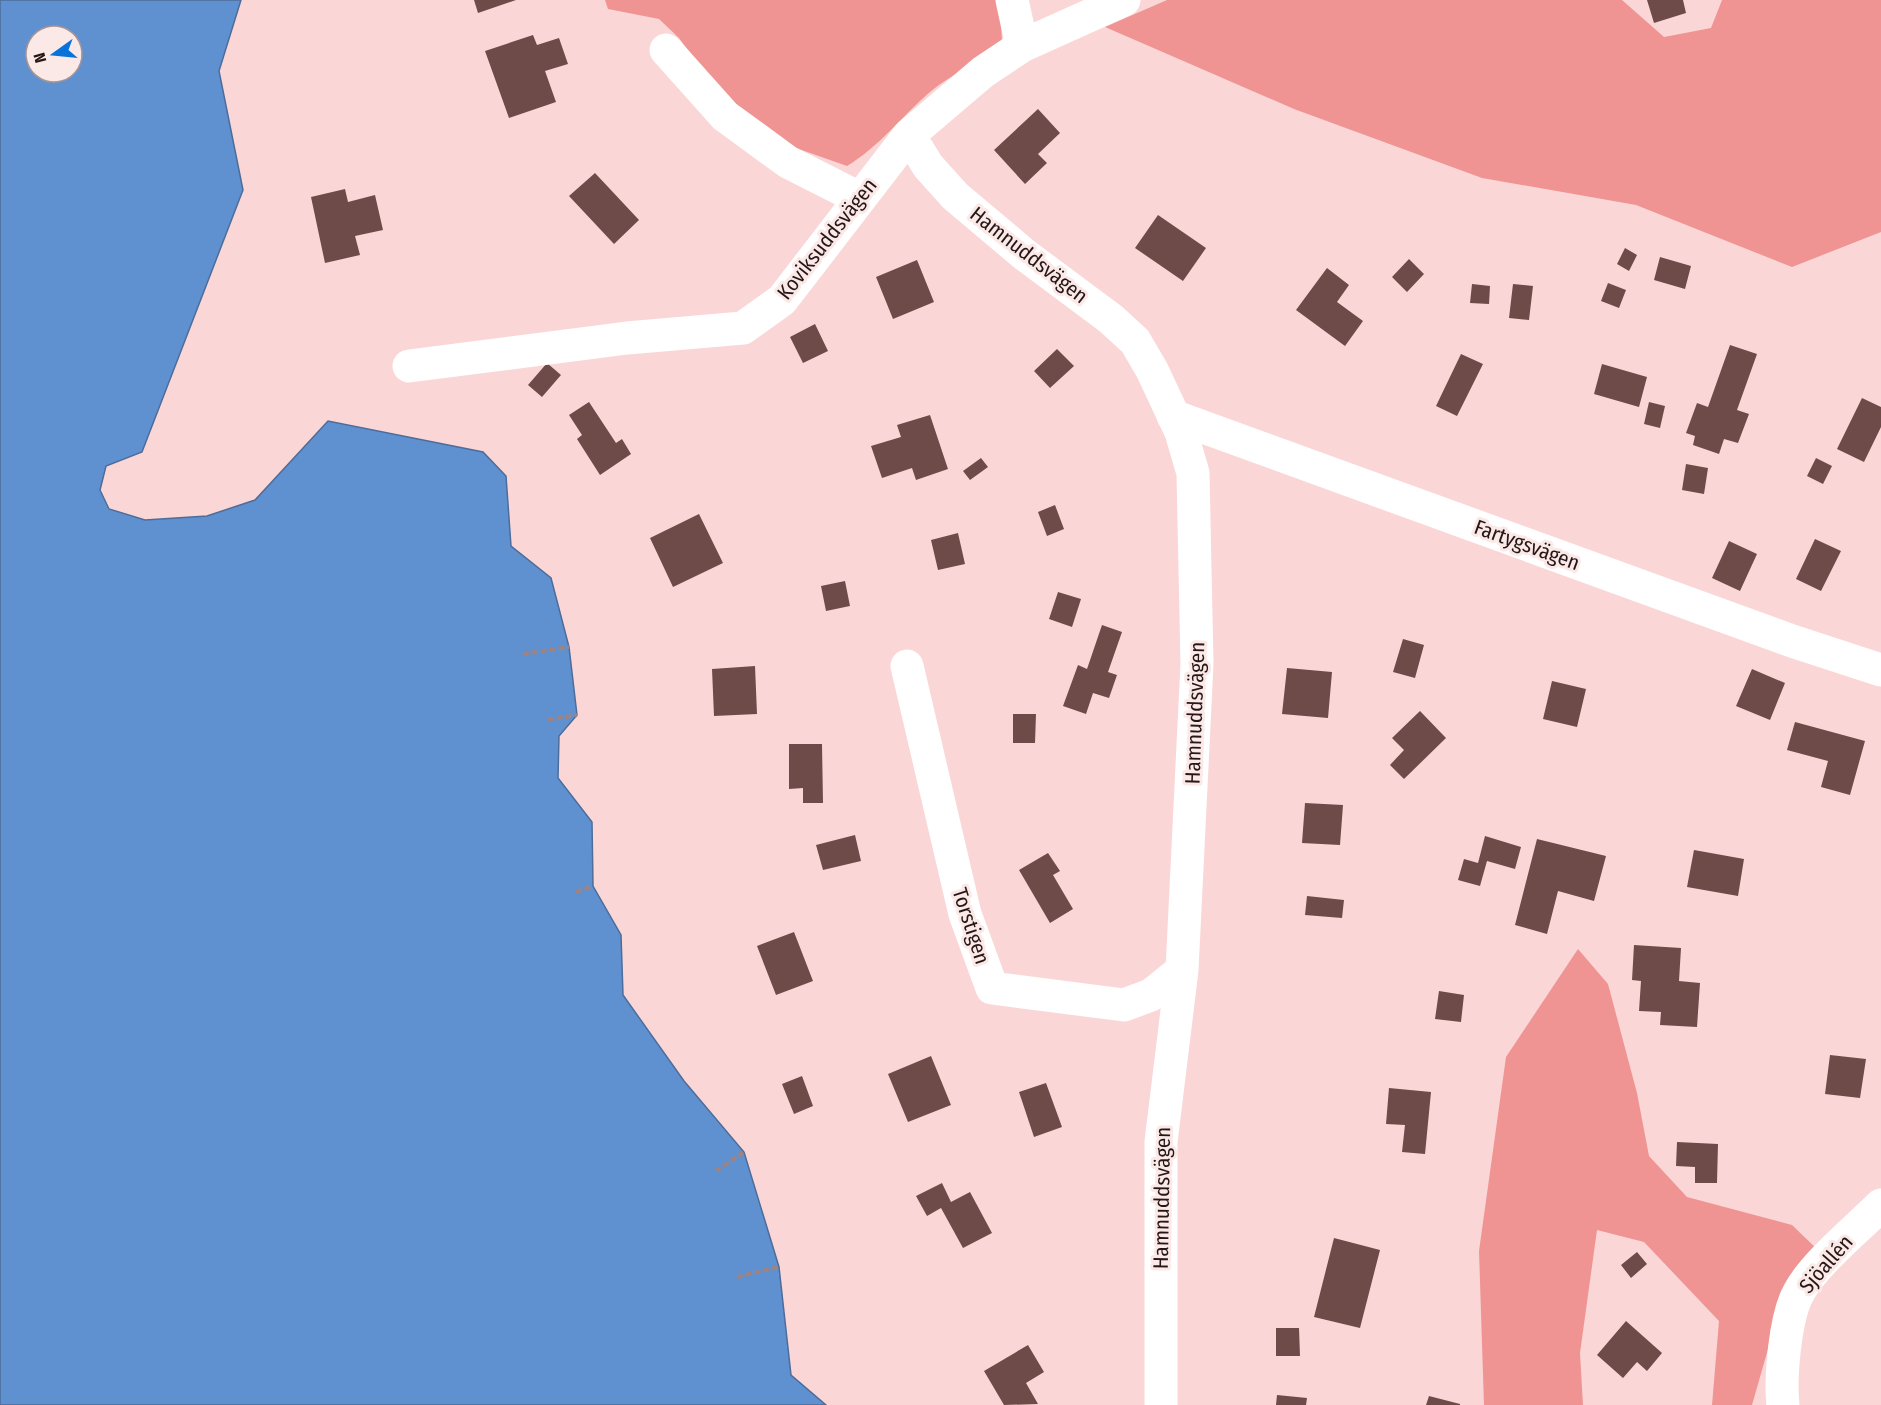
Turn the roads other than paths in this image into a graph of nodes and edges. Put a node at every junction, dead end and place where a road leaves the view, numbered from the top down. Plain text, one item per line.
1 (1012, 0) edge
2 (1124, 0) edge
3 (1022, 46) junction
4 (666, 50) dead end
5 (909, 135) junction
6 (858, 198) junction
7 (409, 366) dead end
8 (1173, 416) junction
9 (907, 666) dead end
10 (1881, 670) edge
11 (1182, 970) junction
12 (1881, 1205) edge
13 (1161, 1405) edge
14 (1783, 1405) edge

1 - 3 street
2 - 3 street, Koviksuddsvägen
3 - 5 street, Koviksuddsvägen
4 - 6 street
5 - 6 street, Koviksuddsvägen
5 - 8 street, Hamnuddsvägen
6 - 7 street, Koviksuddsvägen
8 - 10 street, Fartygsvägen
8 - 11 street, Hamnuddsvägen
9 - 11 street, Torstigen
11 - 13 street, Hamnuddsvägen
12 - 14 street, Sjöallén

